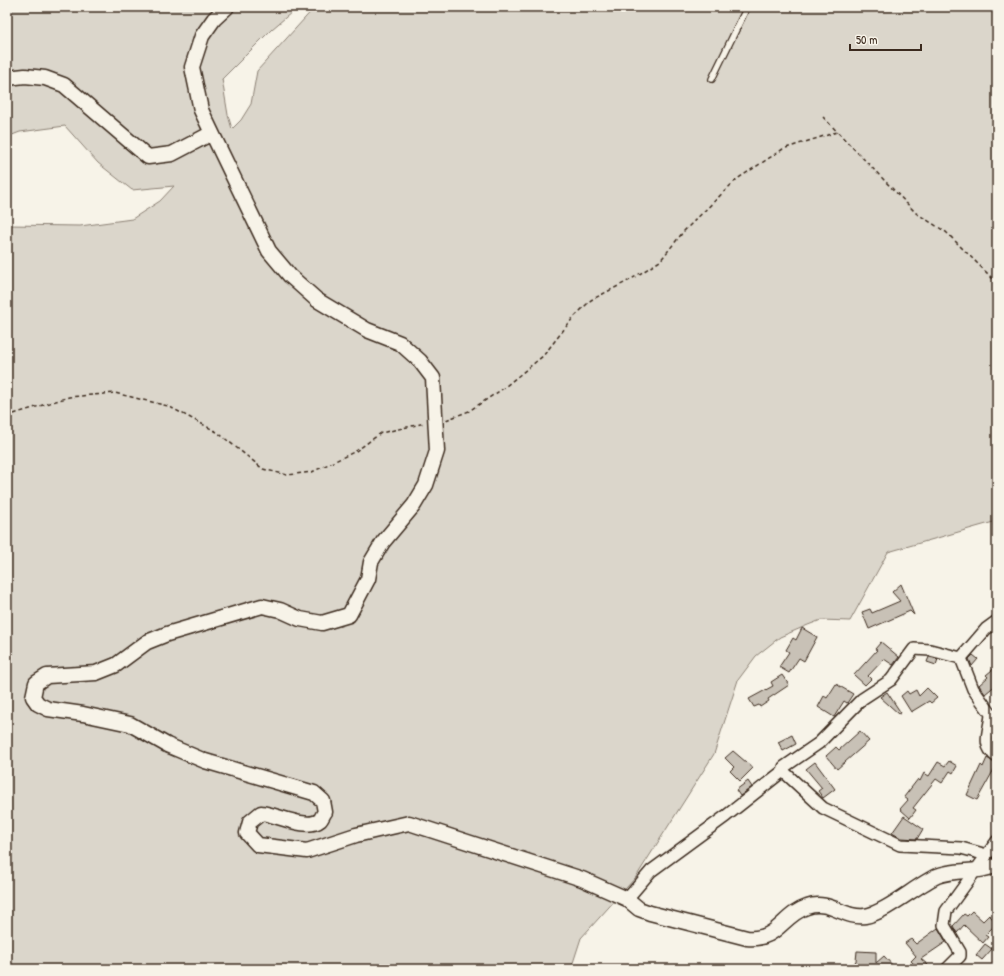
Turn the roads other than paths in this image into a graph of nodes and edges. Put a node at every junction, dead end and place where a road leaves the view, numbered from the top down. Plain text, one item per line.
1 (227, 7) edge
2 (747, 7) edge
3 (7, 78) edge
4 (712, 79) dead end
5 (212, 133) junction
6 (997, 621) edge
7 (961, 658) junction
8 (997, 757) edge
9 (783, 771) junction
10 (997, 840) edge
11 (987, 855) junction
12 (997, 865) edge
13 (978, 869) junction
14 (627, 899) junction
15 (947, 969) edge

1 - 5 street
2 - 4 lane
3 - 5 street
5 - 14 street
6 - 7 street
7 - 8 street
7 - 9 street
9 - 11 street
9 - 14 street
10 - 11 street
11 - 13 street
12 - 13 street
13 - 14 street
13 - 15 street

